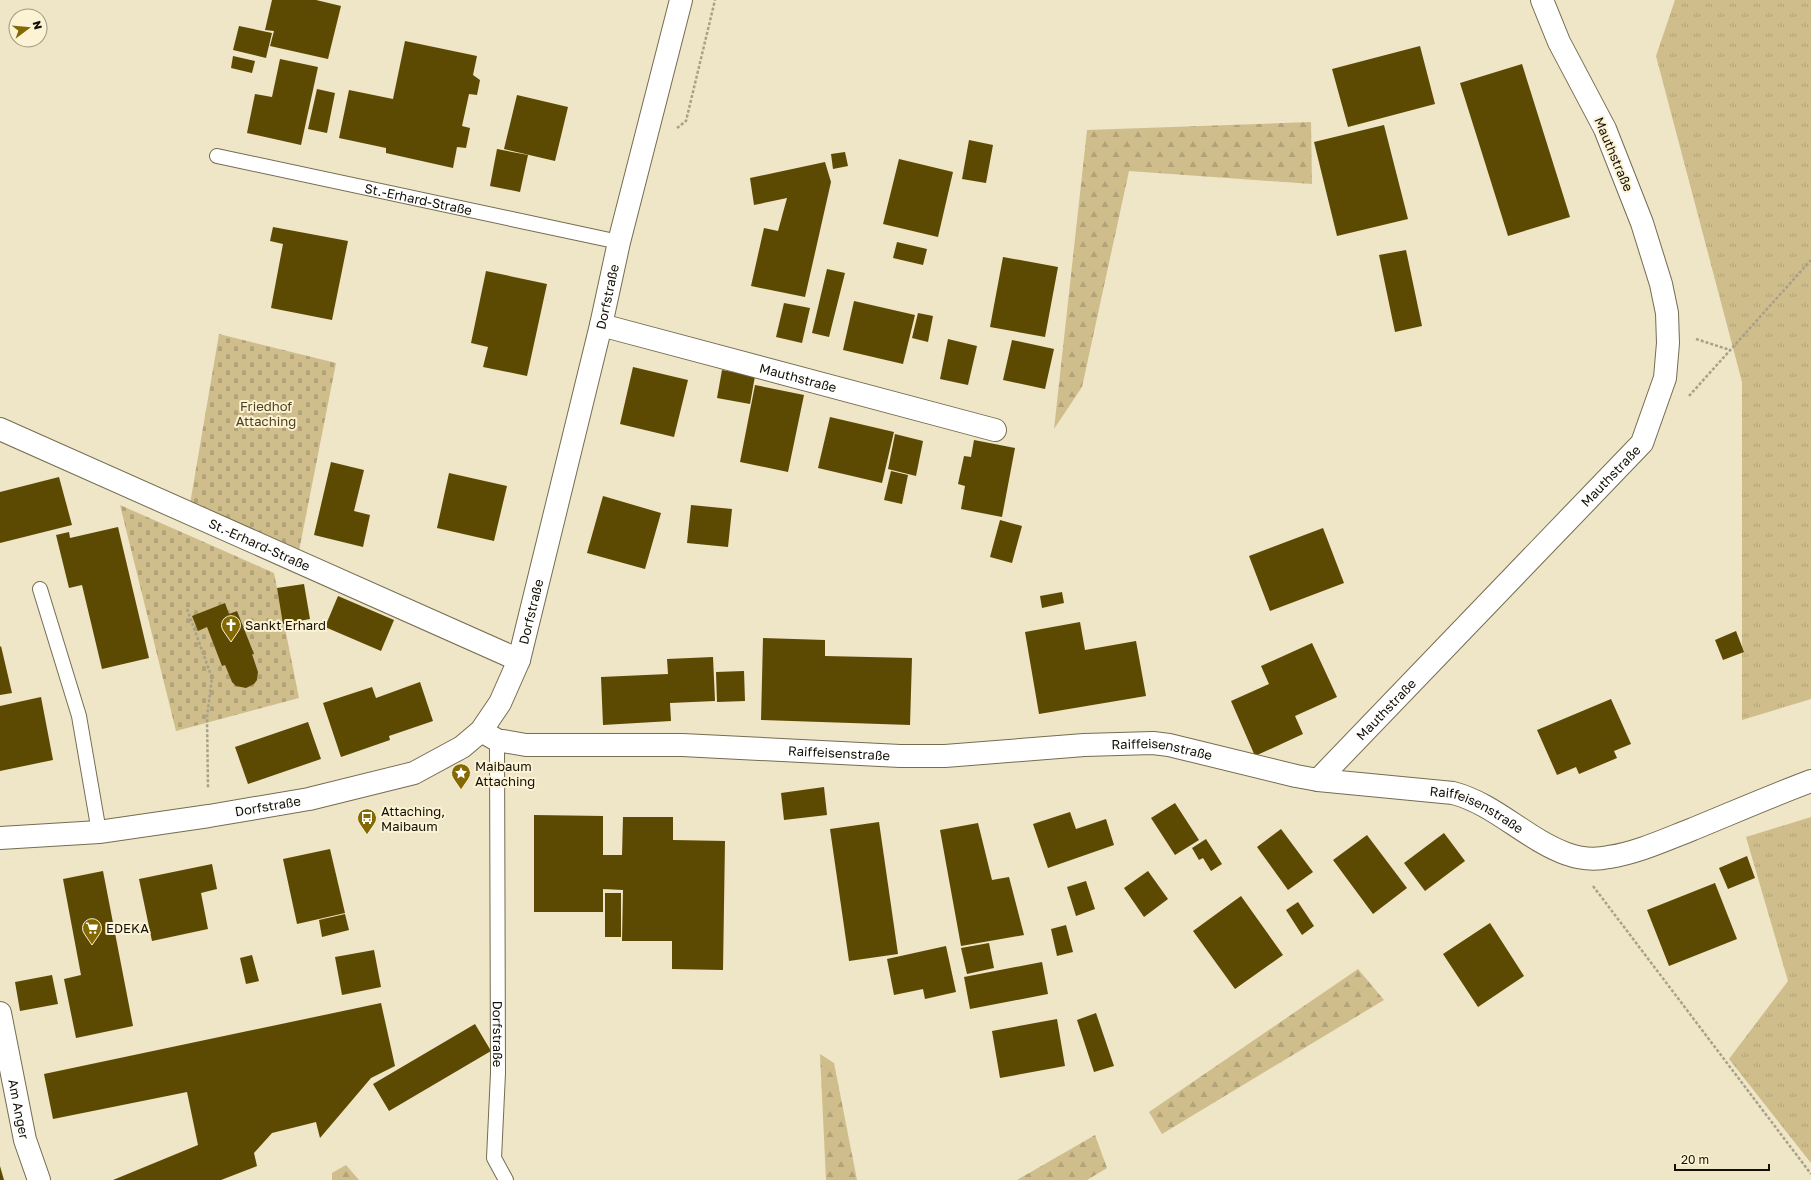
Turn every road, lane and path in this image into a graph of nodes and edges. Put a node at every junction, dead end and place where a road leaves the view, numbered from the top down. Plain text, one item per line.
1 (681, 0) edge
2 (1542, 0) edge
3 (217, 156) dead end
4 (619, 242) junction
5 (1811, 260) edge
6 (1668, 323) junction
7 (601, 325) junction
8 (1730, 350) junction
9 (1684, 400) dead end
10 (0, 429) edge
11 (995, 430) dead end
12 (40, 589) dead end
13 (187, 609) dead end
14 (518, 660) junction
15 (489, 736) junction
16 (1318, 780) junction
17 (1811, 780) edge
18 (209, 816) junction
19 (99, 832) junction
20 (0, 838) edge
21 (1570, 855) junction
22 (0, 1013) edge
23 (1811, 1174) edge
24 (39, 1180) edge
25 (506, 1180) edge

1 - 4 street, Dorfstraße
2 - 6 street, Mauthstraße
3 - 4 lane, St.-Erhard-Straße
4 - 7 street, Dorfstraße
5 - 8 path
6 - 8 path
6 - 16 street, Mauthstraße
7 - 11 street, Mauthstraße
7 - 14 street, Dorfstraße
8 - 9 path
10 - 14 street, St.-Erhard-Straße
12 - 19 lane
13 - 18 path
14 - 15 street, Dorfstraße
15 - 16 street, Raiffeisenstraße
15 - 18 street, Dorfstraße
15 - 25 lane, Dorfstraße
16 - 21 street, Raiffeisenstraße
17 - 21 street, Raiffeisenstraße
18 - 19 street, Dorfstraße
19 - 20 street, Dorfstraße
21 - 23 path
22 - 24 street, Am Anger

